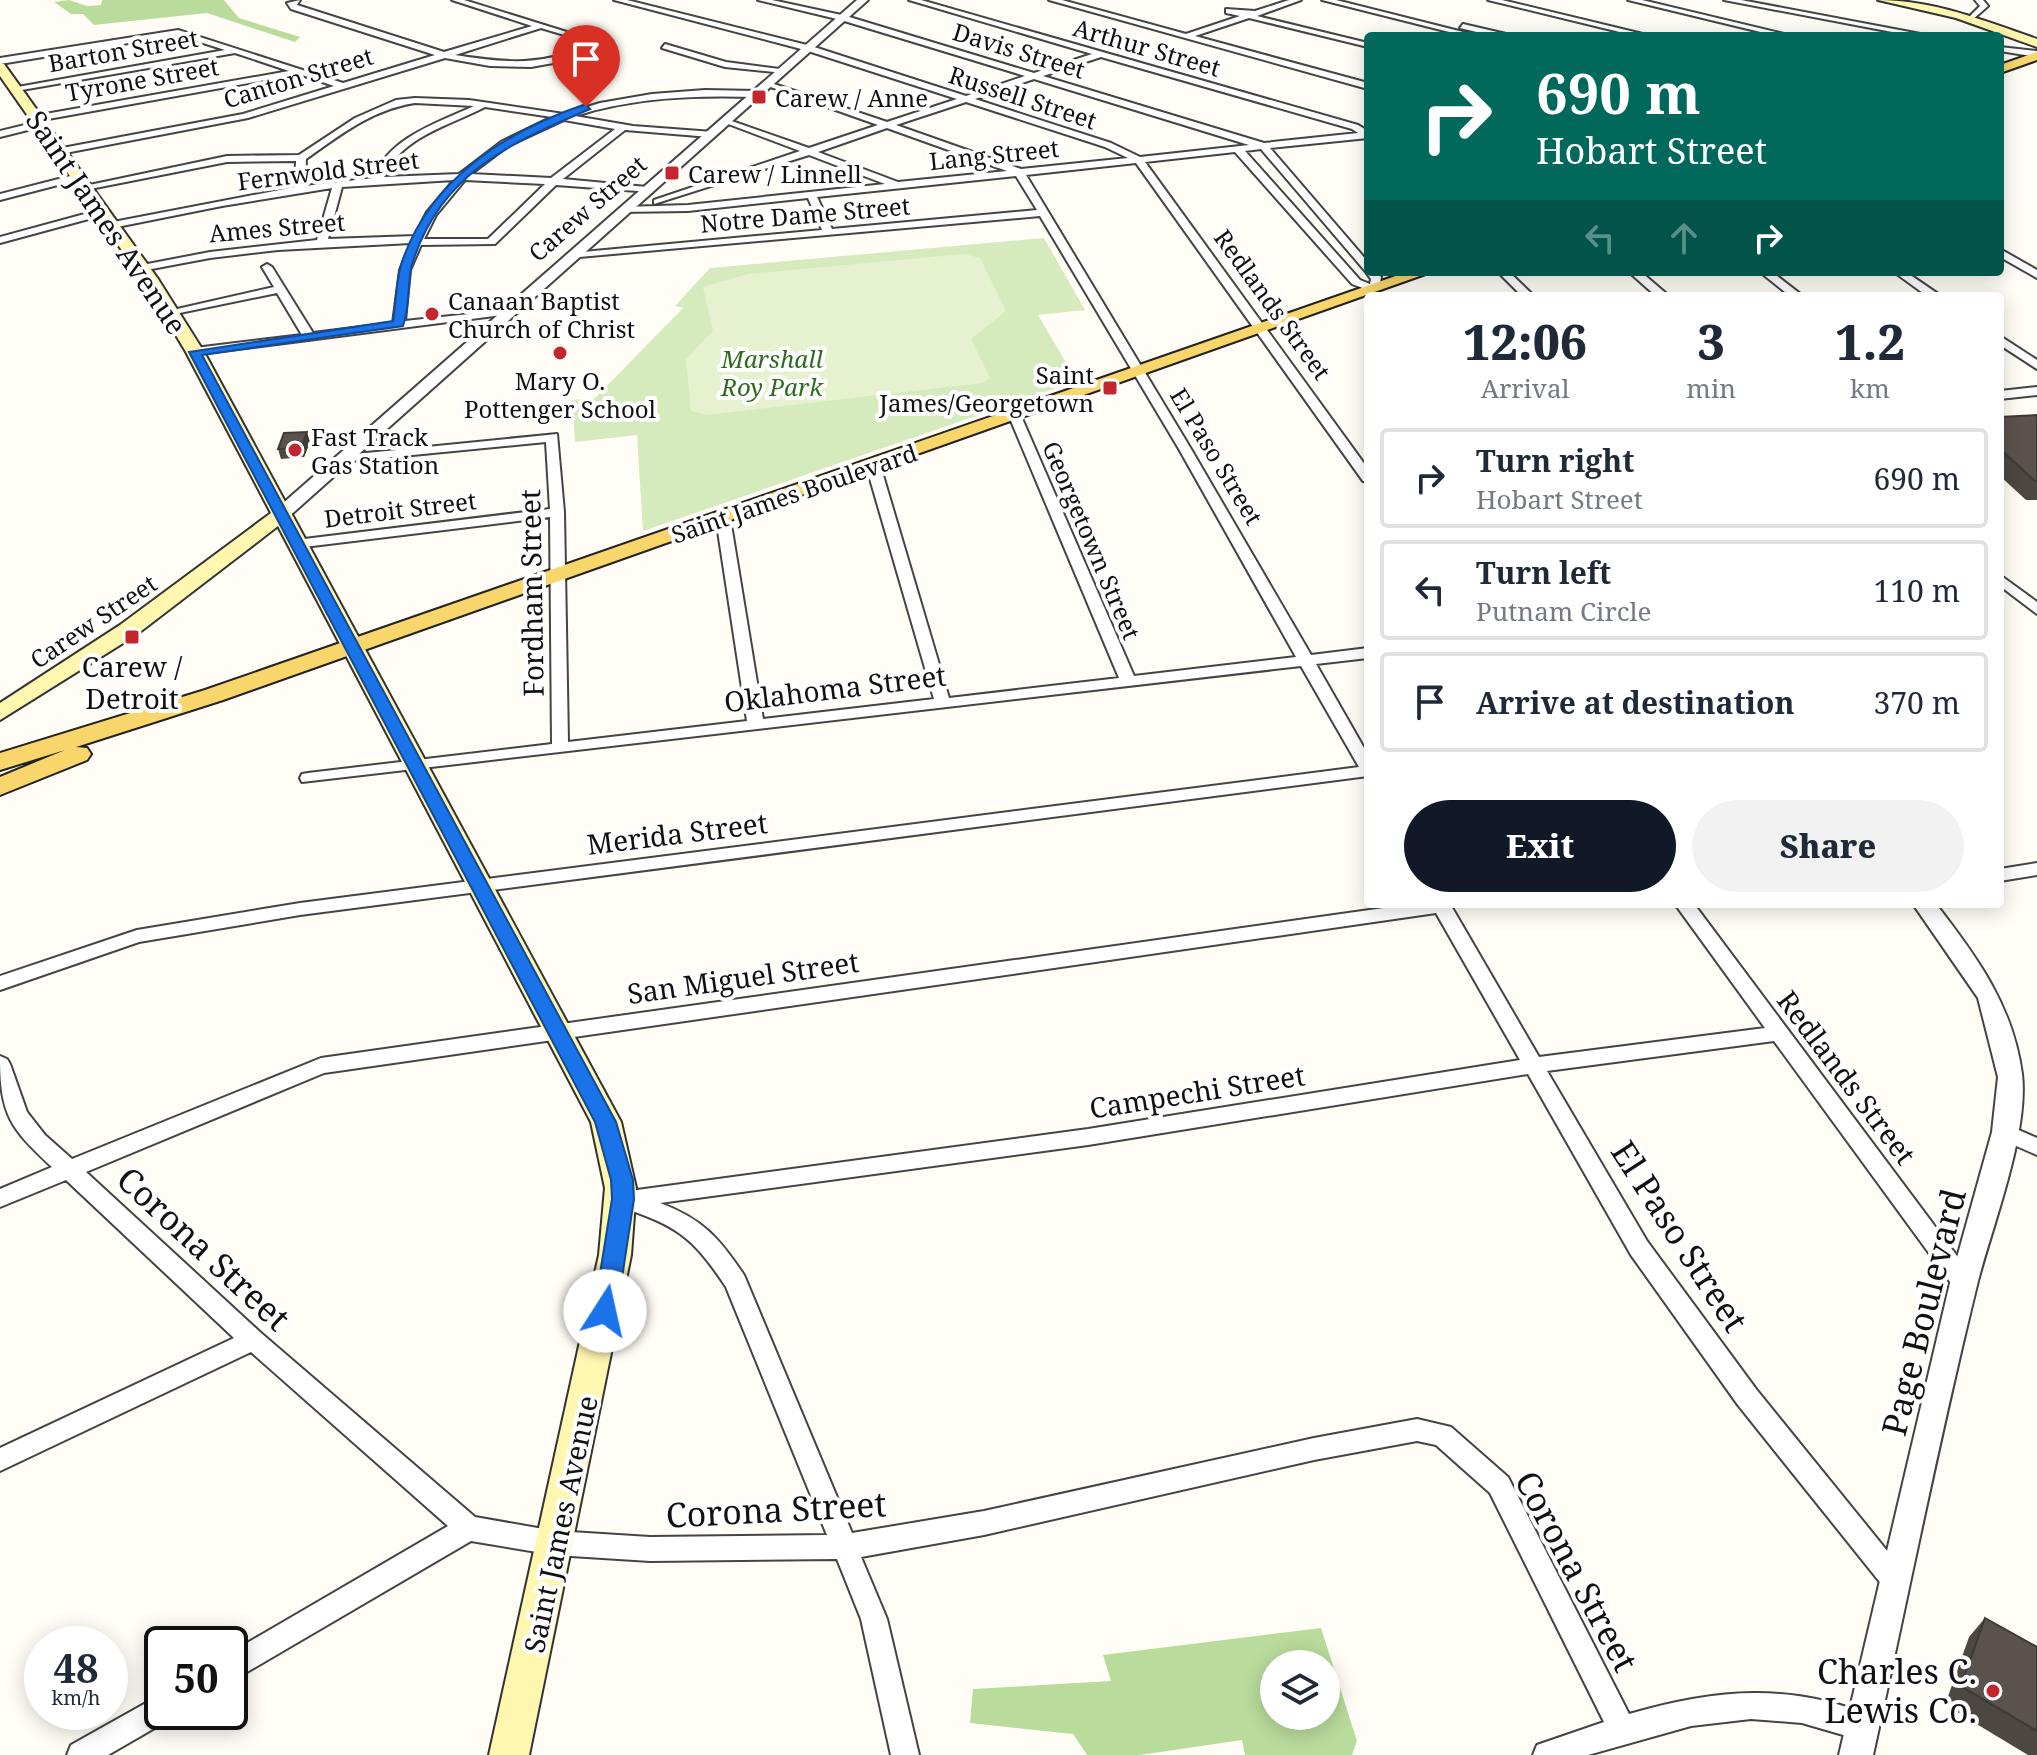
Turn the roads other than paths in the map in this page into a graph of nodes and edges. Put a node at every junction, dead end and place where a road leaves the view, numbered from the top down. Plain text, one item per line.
1 (296, 0) edge
2 (456, 0) edge
3 (618, 0) edge
4 (762, 0) edge
5 (863, 0) edge
6 (913, 0) edge
7 (1053, 0) edge
8 (1259, 0) edge
9 (1297, 0) edge
10 (1326, 0) edge
11 (1357, 0) edge
12 (1492, 0) edge
13 (1632, 0) edge
14 (1728, 0) edge
15 (1884, 0) edge
16 (1979, 0) edge
17 (1382, 6) junction
18 (1232, 10) junction
19 (1371, 10) junction
20 (1400, 10) junction
21 (1250, 15) junction
22 (1388, 15) junction
23 (843, 18) junction
24 (1972, 18) junction
25 (1448, 23) junction
26 (543, 25) junction
27 (1437, 27) junction
28 (1168, 31) junction
29 (2005, 31) junction
30 (1472, 32) edge
31 (1630, 32) edge
32 (1771, 32) edge
33 (1905, 32) edge
34 (1187, 36) junction
35 (2037, 43) edge
36 (1364, 44) edge
37 (665, 46) dead end
38 (808, 48) junction
39 (2004, 50) edge
40 (237, 51) junction
41 (1100, 54) junction
42 (2037, 54) edge
43 (442, 55) junction
44 (0, 64) edge
45 (725, 64) junction
46 (2004, 67) edge
47 (784, 70) junction
48 (301, 72) junction
49 (714, 73) dead end
50 (1034, 76) junction
51 (703, 82) dead end
52 (768, 83) junction
53 (340, 85) junction
54 (1364, 85) edge
55 (16, 88) junction
56 (693, 91) junction
57 (757, 94) junction
58 (963, 99) junction
59 (482, 106) junction
60 (562, 116) junction
61 (726, 120) junction
62 (39, 121) junction
63 (889, 126) junction
64 (624, 127) junction
65 (1364, 133) edge
66 (0, 134) edge
67 (710, 134) junction
68 (1364, 136) edge
69 (1263, 146) junction
70 (1237, 148) junction
71 (60, 151) junction
72 (810, 152) junction
73 (301, 158) junction
74 (1138, 159) junction
75 (1019, 172) junction
76 (461, 177) junction
77 (377, 181) junction
78 (554, 181) junction
79 (82, 182) junction
80 (338, 184) junction
81 (896, 185) junction
82 (300, 189) junction
83 (647, 190) junction
84 (811, 194) junction
85 (0, 197) edge
86 (1311, 205) junction
87 (1290, 207) junction
88 (624, 210) junction
89 (1042, 213) junction
90 (108, 219) junction
91 (828, 232) junction
92 (0, 240) edge
93 (417, 240) junction
94 (322, 241) junction
95 (2004, 254) edge
96 (572, 256) junction
97 (267, 267) dead end
98 (141, 268) junction
99 (1364, 271) edge
100 (2037, 275) edge
101 (1403, 276) edge
102 (1507, 276) edge
103 (1639, 276) edge
104 (1770, 276) edge
105 (1905, 276) edge
106 (1373, 282) edge
107 (280, 289) junction
108 (1524, 292) edge
109 (1658, 292) edge
110 (1792, 292) edge
111 (1929, 292) edge
112 (510, 311) junction
113 (170, 312) junction
114 (399, 323) junction
115 (1258, 328) junction
116 (309, 336) junction
117 (2004, 343) edge
118 (195, 352) junction
119 (2037, 365) edge
120 (1135, 372) junction
121 (2037, 391) edge
122 (2004, 395) edge
123 (1015, 416) junction
124 (346, 459) junction
125 (873, 465) junction
126 (1364, 473) edge
127 (557, 512) junction
128 (279, 516) junction
129 (723, 518) junction
130 (296, 544) junction
131 (556, 576) junction
132 (2004, 582) edge
133 (2037, 610) edge
134 (354, 647) junction
135 (1364, 654) edge
136 (1307, 662) junction
137 (1128, 681) junction
138 (214, 695) junction
139 (942, 701) junction
140 (0, 713) edge
141 (756, 724) junction
142 (560, 748) junction
143 (0, 762) edge
144 (1364, 763) edge
145 (413, 765) junction
146 (1364, 771) edge
147 (308, 778) dead end
148 (0, 787) edge
149 (2037, 869) edge
150 (2004, 874) edge
151 (478, 886) junction
152 (1420, 908) edge
153 (1443, 908) edge
154 (1687, 908) edge
155 (1927, 908) edge
156 (0, 983) edge
157 (556, 1031) junction
158 (1779, 1033) junction
159 (0, 1064) edge
160 (1536, 1065) junction
161 (2005, 1132) junction
162 (2037, 1147) edge
163 (69, 1170) junction
164 (0, 1198) edge
165 (623, 1199) junction
166 (1964, 1283) junction
167 (253, 1340) junction
168 (0, 1460) edge
169 (469, 1528) junction
170 (555, 1543) junction
171 (845, 1547) junction
172 (1896, 1582) junction
173 (248, 1657) edge
174 (144, 1718) edge
175 (1864, 1727) junction
176 (1622, 1729) junction
177 (81, 1755) edge
178 (509, 1755) edge
179 (905, 1755) edge
180 (1547, 1755) edge
181 (1856, 1755) edge

1 - 43 street
2 - 26 street
3 - 38 street, Russell Street
4 - 23 street, Davis Street
5 - 23 street, Carew Street
6 - 41 street, Arthur Street
7 - 28 street
8 - 18 street
9 - 21 street
10 - 19 street
11 - 17 street
12 - 31 street
13 - 32 street
14 - 33 street
15 - 24 main road
16 - 24 street
17 - 19 street
17 - 20 street
18 - 21 street
18 - 28 street
19 - 22 street
20 - 22 street
20 - 25 street
21 - 34 street
21 - 36 street
22 - 27 street
23 - 38 street, Carew Street
23 - 50 street, Davis Street
24 - 29 main road
25 - 27 street
25 - 30 street
26 - 43 street, Canton Street
26 - 43 street
27 - 30 street
28 - 34 street
29 - 35 main road
29 - 42 main road
34 - 54 street
37 - 45 street
38 - 47 street, Carew Street
38 - 58 street, Russell Street
39 - 42 street
40 - 44 street
40 - 48 street
40 - 55 street, Barton Street
41 - 50 street
41 - 65 street, Arthur Street
42 - 46 main road
43 - 53 street, Canton Street
44 - 55 main road, Saint James Avenue
45 - 47 street
45 - 49 street
47 - 52 street, Carew Street
48 - 53 street
48 - 62 street, Tyrone Street
50 - 58 street
50 - 69 street, Davis Street
51 - 56 street
52 - 57 street, Carew Street
52 - 63 street
53 - 71 street, Canton Street
55 - 62 main road, Saint James Avenue
56 - 57 street
56 - 60 street
57 - 61 street, Carew Street
58 - 63 street
58 - 74 street, Russell Street
59 - 60 street
59 - 73 street
59 - 77 street
60 - 64 street
60 - 76 street
61 - 67 street, Carew Street
61 - 72 street
62 - 66 street, Tyrone Street
62 - 71 main road, Saint James Avenue
63 - 72 street
63 - 75 street
64 - 67 street
64 - 78 street
67 - 83 street, Carew Street
68 - 69 street, Lang Street
69 - 70 street, Lang Street
69 - 86 street
70 - 74 street, Lang Street
70 - 87 street
71 - 79 main road, Saint James Avenue
72 - 81 street
72 - 88 street
73 - 79 street
73 - 82 street
74 - 75 street, Lang Street
74 - 115 street, Redlands Street
75 - 81 street, Lang Street
75 - 89 street, El Paso Street
76 - 77 street, Fernwold Street
76 - 78 street, Fernwold Street
76 - 93 street
77 - 80 street, Fernwold Street
78 - 83 street, Fernwold Street
78 - 93 street, Ames Street
79 - 85 street
79 - 90 main road, Saint James Avenue
80 - 82 street, Fernwold Street
80 - 94 street
81 - 84 street, Lang Street
82 - 90 street, Fernwold Street
83 - 88 street, Carew Street
84 - 88 street, Lang Street
84 - 91 street
86 - 87 street
86 - 99 street
87 - 106 street
88 - 96 street, Carew Street
89 - 91 street, Notre Dame Street
89 - 120 street, El Paso Street
90 - 92 street, Fernwold Street
90 - 98 main road, Saint James Avenue
91 - 96 street, Notre Dame Street
93 - 94 street, Ames Street
93 - 114 street
94 - 98 street, Ames Street
95 - 100 street
96 - 112 street, Carew Street
97 - 107 street
98 - 113 main road, Saint James Avenue
101 - 106 main road
102 - 108 street
103 - 109 street
104 - 110 street
105 - 111 street
106 - 115 main road, Saint James Boulevard
107 - 113 street
107 - 116 street
112 - 114 street
112 - 124 street, Carew Street
113 - 118 main road, Saint James Avenue
114 - 116 street
115 - 120 main road, Saint James Boulevard
115 - 126 street, Redlands Street
116 - 118 street
117 - 119 street
118 - 128 main road, Saint James Avenue
120 - 123 main road, Saint James Boulevard
120 - 136 street, El Paso Street
121 - 122 street
123 - 125 main road, Saint James Boulevard
123 - 137 street, Georgetown Street
124 - 127 street, Fordham Street
124 - 128 street, Carew Street
125 - 129 main road, Saint James Boulevard
125 - 139 street
127 - 130 street, Detroit Street
127 - 131 street, Fordham Street
128 - 130 main road, Saint James Avenue
128 - 140 main road, Carew Street
129 - 131 main road, Saint James Boulevard
129 - 141 street
130 - 134 main road, Saint James Avenue
131 - 134 main road, Saint James Boulevard
131 - 142 street, Fordham Street
132 - 133 street
134 - 138 main road, Saint James Boulevard
134 - 145 main road, Saint James Avenue
135 - 136 street, Oklahoma Street
136 - 137 street, Oklahoma Street
136 - 144 street, El Paso Street
137 - 139 street, Oklahoma Street
138 - 143 main road, Saint James Boulevard
138 - 148 main road, Saint James Boulevard
139 - 141 street, Oklahoma Street
141 - 142 street, Oklahoma Street
142 - 145 street, Oklahoma Street
145 - 147 street, Oklahoma Street
145 - 151 main road, Saint James Avenue
146 - 151 street, Merida Street
149 - 150 street
151 - 156 street, Merida Street
151 - 157 main road, Saint James Avenue
152 - 157 street, San Miguel Street
153 - 160 street, El Paso Street
154 - 158 street, Redlands Street
155 - 161 street, Page Boulevard
157 - 163 street, San Miguel Street
157 - 165 main road, Saint James Avenue
158 - 160 street, Campechi Street
158 - 166 street, Redlands Street
159 - 163 street, Corona Street
160 - 165 street, Campechi Street
160 - 172 street, El Paso Street
161 - 162 street
161 - 166 street, Page Boulevard
163 - 164 street, San Miguel Street
163 - 167 street, Corona Street
165 - 170 main road, Saint James Avenue
165 - 171 street
166 - 172 street, Page Boulevard
167 - 168 street
167 - 169 street, Corona Street
169 - 170 street, Corona Street
169 - 173 street
170 - 171 street, Corona Street
170 - 178 main road, Saint James Avenue
171 - 176 street, Corona Street
171 - 179 street
172 - 175 street, Page Boulevard
174 - 177 street
175 - 176 street
175 - 181 street, Page Boulevard
176 - 180 street

